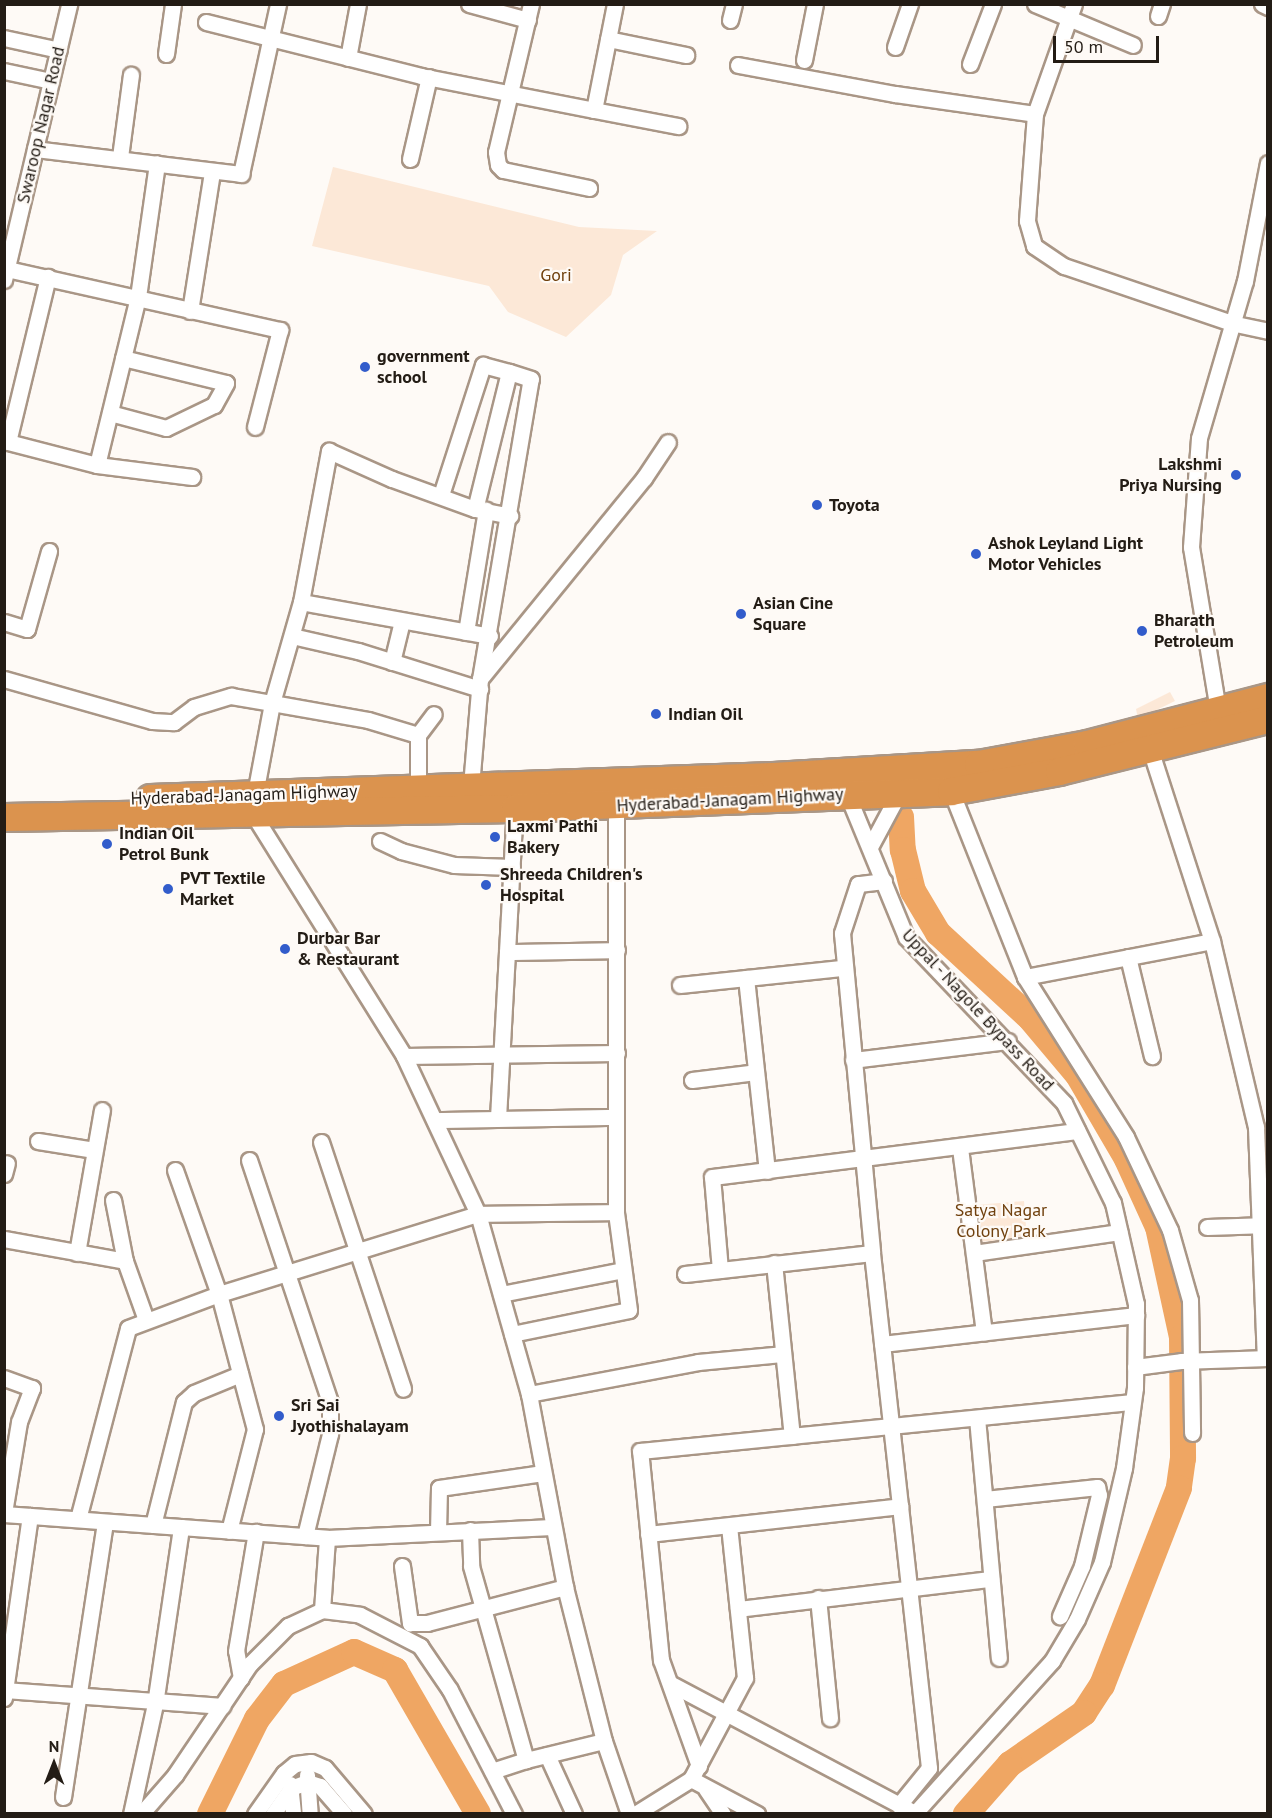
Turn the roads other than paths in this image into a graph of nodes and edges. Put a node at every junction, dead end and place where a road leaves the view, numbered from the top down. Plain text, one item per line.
1 (69, 4) edge
2 (173, 4) edge
3 (278, 4) edge
4 (358, 4) edge
5 (469, 4) edge
6 (531, 4) edge
7 (615, 4) edge
8 (815, 4) edge
9 (910, 4) edge
10 (993, 4) edge
11 (1035, 4) edge
12 (1262, 4) edge
13 (1268, 7) edge
14 (1071, 11) edge
15 (528, 20) junction
16 (206, 22) dead end
17 (4, 38) edge
18 (608, 39) junction
19 (269, 41) junction
20 (1133, 45) dead end
21 (895, 47) dead end
22 (59, 50) junction
23 (166, 54) dead end
24 (686, 55) dead end
25 (348, 58) junction
26 (804, 60) dead end
27 (970, 64) dead end
28 (738, 65) dead end
29 (4, 71) edge
30 (131, 75) dead end
31 (429, 77) junction
32 (51, 81) junction
33 (510, 94) junction
34 (594, 110) junction
35 (1035, 114) junction
36 (678, 126) dead end
37 (35, 149) junction
38 (120, 157) junction
39 (410, 159) dead end
40 (157, 163) junction
41 (1268, 163) edge
42 (212, 172) junction
43 (589, 188) dead end
44 (9, 237) edge
45 (6, 274) edge
46 (48, 277) junction
47 (138, 297) junction
48 (190, 311) junction
49 (1231, 323) junction
50 (1268, 331) edge
51 (123, 358) junction
52 (509, 372) junction
53 (110, 412) junction
54 (255, 427) dead end
55 (6, 441) edge
56 (668, 442) dead end
57 (97, 465) junction
58 (192, 477) dead end
59 (441, 495) junction
60 (481, 509) junction
61 (510, 516) junction
62 (49, 552) dead end
63 (301, 602) junction
64 (402, 621) junction
65 (4, 622) edge
66 (466, 632) junction
67 (292, 636) junction
68 (490, 636) junction
69 (392, 662) junction
70 (4, 679) edge
71 (480, 684) junction
72 (1268, 697) edge
73 (272, 703) junction
74 (1218, 710) junction
75 (434, 714) dead end
76 (1268, 719) edge
77 (418, 735) junction
78 (1150, 749) junction
79 (471, 786) junction
80 (418, 788) junction
81 (900, 791) junction
82 (951, 791) junction
83 (847, 794) junction
84 (4, 801) edge
85 (254, 804) junction
86 (616, 806) junction
87 (515, 808) junction
88 (4, 817) edge
89 (380, 841) dead end
90 (870, 847) junction
91 (515, 857) junction
92 (884, 881) junction
93 (1212, 941) junction
94 (617, 950) junction
95 (507, 952) junction
96 (1128, 957) junction
97 (843, 968) junction
98 (1025, 977) junction
99 (746, 978) junction
100 (680, 985) dead end
101 (1008, 1041) junction
102 (617, 1053) junction
103 (500, 1055) junction
104 (404, 1056) junction
105 (1152, 1056) dead end
106 (853, 1060) junction
107 (756, 1072) junction
108 (692, 1080) dead end
109 (102, 1110) dead end
110 (614, 1117) junction
111 (498, 1118) junction
112 (436, 1120) junction
113 (1077, 1131) junction
114 (38, 1141) dead end
115 (321, 1142) dead end
116 (960, 1148) junction
117 (94, 1150) junction
118 (249, 1160) dead end
119 (862, 1160) junction
120 (175, 1170) dead end
121 (767, 1171) junction
122 (113, 1200) dead end
123 (616, 1212) junction
124 (478, 1214) junction
125 (1264, 1225) edge
126 (1207, 1227) dead end
127 (1119, 1232) junction
128 (4, 1239) edge
129 (76, 1252) junction
130 (358, 1252) junction
131 (872, 1253) junction
132 (974, 1254) junction
133 (125, 1261) junction
134 (774, 1263) junction
135 (623, 1270) junction
136 (720, 1270) junction
137 (685, 1274) dead end
138 (287, 1275) junction
139 (219, 1294) junction
140 (501, 1294) junction
141 (1136, 1315) junction
142 (146, 1320) junction
143 (984, 1332) junction
144 (512, 1334) junction
145 (882, 1344) junction
146 (782, 1354) junction
147 (1266, 1358) edge
148 (1190, 1360) junction
149 (1135, 1367) junction
150 (240, 1374) junction
151 (4, 1378) edge
152 (403, 1389) dead end
153 (529, 1394) junction
154 (1132, 1402) junction
155 (977, 1418) junction
156 (12, 1420) edge
157 (891, 1426) junction
158 (1192, 1433) dead end
159 (792, 1436) junction
160 (543, 1473) junction
161 (986, 1499) junction
162 (900, 1506) junction
163 (4, 1513) edge
164 (30, 1516) junction
165 (78, 1519) junction
166 (105, 1522) junction
167 (153, 1525) junction
168 (729, 1526) junction
169 (181, 1527) junction
170 (552, 1527) junction
171 (229, 1530) junction
172 (470, 1530) junction
173 (256, 1532) junction
174 (438, 1532) junction
175 (648, 1534) junction
176 (305, 1536) junction
177 (327, 1538) junction
178 (402, 1566) dead end
179 (991, 1579) junction
180 (909, 1586) junction
181 (565, 1587) junction
182 (818, 1598) junction
183 (483, 1608) junction
184 (738, 1609) junction
185 (322, 1610) junction
186 (360, 1614) junction
187 (1060, 1616) dead end
188 (410, 1623) junction
189 (397, 1634) junction
190 (999, 1658) dead end
191 (241, 1677) junction
192 (670, 1684) junction
193 (5, 1692) edge
194 (80, 1696) junction
195 (155, 1704) junction
196 (222, 1706) junction
197 (726, 1714) junction
198 (830, 1718) dead end
199 (604, 1741) junction
200 (547, 1755) junction
201 (526, 1760) junction
202 (306, 1763) junction
203 (288, 1770) junction
204 (492, 1772) junction
205 (698, 1776) junction
206 (307, 1782) junction
207 (291, 1788) junction
208 (63, 1797) dead end
209 (899, 1805) junction
210 (131, 1814) edge
211 (141, 1814) edge
212 (255, 1814) edge
213 (273, 1814) edge
214 (293, 1814) edge
215 (310, 1814) edge
216 (344, 1814) edge
217 (364, 1814) edge
218 (514, 1814) edge
219 (574, 1814) edge
220 (629, 1814) edge
221 (635, 1814) edge
222 (723, 1814) edge
223 (757, 1814) edge
224 (915, 1814) edge

1 - 22 street, Swaroop Nagar Road
2 - 23 street
3 - 19 street
4 - 25 street
5 - 15 street
6 - 15 street
7 - 18 street
8 - 26 street
9 - 21 street
10 - 27 street
11 - 14 street
12 - 13 street
14 - 20 street
14 - 35 street
15 - 33 street
16 - 19 street
17 - 22 street
18 - 24 street
18 - 34 street
19 - 25 street
19 - 42 street
22 - 32 street, Swaroop Nagar Road
25 - 31 street
28 - 35 street
29 - 32 street
30 - 38 street
31 - 33 street
31 - 39 street
32 - 37 street, Swaroop Nagar Road
33 - 34 street
33 - 43 street
34 - 36 street
35 - 49 street
37 - 38 street
37 - 44 street, Swaroop Nagar Road
38 - 40 street
40 - 42 street
40 - 47 street
41 - 49 street
42 - 48 street
44 - 45 street, Swaroop Nagar Road
45 - 46 street
46 - 47 street
46 - 55 street
47 - 48 street
47 - 51 street
48 - 54 street
49 - 50 street
49 - 74 street
51 - 53 street
51 - 53 street
52 - 59 street
52 - 60 street
52 - 61 street
53 - 57 street
55 - 57 street
56 - 71 street
57 - 58 street
59 - 60 street
59 - 63 street
60 - 61 street
60 - 66 street
61 - 68 street
62 - 65 street
63 - 64 street
63 - 67 street
64 - 66 street
64 - 69 street
66 - 68 street
67 - 69 street
67 - 73 street
68 - 71 street
69 - 71 street
70 - 73 street
71 - 79 street
72 - 74 highway, Hyderabad-Janagam Highway
73 - 77 street
73 - 85 street
74 - 79 highway, Hyderabad-Janagam Highway
75 - 77 street
76 - 78 highway, Hyderabad-Janagam Highway
77 - 80 street
78 - 82 highway, Hyderabad-Janagam Highway
78 - 93 street
79 - 80 highway, Hyderabad-Janagam Highway
80 - 85 highway, Hyderabad-Janagam Highway
81 - 82 highway, Hyderabad-Janagam Highway
81 - 83 highway, Hyderabad-Janagam Highway
81 - 90 street
82 - 98 street
83 - 86 highway, Hyderabad-Janagam Highway
83 - 90 street, Uppal - Nagole Bypass Road
84 - 85 highway, Hyderabad-Janagam Highway
85 - 87 highway, Hyderabad-Janagam Highway
85 - 88 highway, Hyderabad-Janagam Highway
85 - 104 street
86 - 87 highway, Hyderabad-Janagam Highway
86 - 94 street
87 - 91 street
89 - 91 street
90 - 92 street, Uppal - Nagole Bypass Road
91 - 95 street
92 - 97 street
92 - 101 street, Uppal - Nagole Bypass Road
93 - 96 street
93 - 125 street
94 - 95 street
94 - 102 street
95 - 103 street
96 - 98 street
96 - 105 street
97 - 99 street
97 - 106 street
98 - 148 street
99 - 100 street
99 - 107 street
101 - 106 street
101 - 113 street, Uppal - Nagole Bypass Road
102 - 103 street
102 - 110 street
103 - 104 street
103 - 111 street
104 - 112 street
106 - 119 street
107 - 108 street
107 - 121 street
109 - 117 street
110 - 111 street
110 - 123 street
111 - 112 street
112 - 124 street
113 - 116 street
113 - 127 street, Uppal - Nagole Bypass Road
114 - 117 street
115 - 130 street
116 - 119 street
116 - 132 street
117 - 129 street
118 - 138 street
119 - 121 street
119 - 131 street
120 - 139 street
121 - 136 street
122 - 133 street
123 - 124 street
123 - 135 street
124 - 130 street
124 - 140 street
125 - 126 street
125 - 147 street
127 - 132 street
127 - 141 street, Uppal - Nagole Bypass Road
128 - 129 street
129 - 133 street
130 - 138 street
130 - 152 street
131 - 134 street
131 - 145 street
132 - 143 street
133 - 142 street
134 - 136 street
134 - 146 street
135 - 140 street
135 - 144 street
136 - 137 street
138 - 139 street
138 - 176 street
139 - 142 street
139 - 150 street
140 - 144 street
141 - 143 street
141 - 149 street, Uppal - Nagole Bypass Road
142 - 165 street
143 - 145 street
144 - 153 street
145 - 157 street
146 - 153 street
146 - 159 street
147 - 148 street
148 - 149 street
148 - 158 street
149 - 154 street, Uppal - Nagole Bypass Road
150 - 167 street
150 - 171 street
151 - 156 street
153 - 160 street
154 - 155 street
154 - 224 street, Uppal - Nagole Bypass Road
155 - 157 street
155 - 161 street
156 - 163 street
157 - 159 street
157 - 162 street
159 - 175 street
160 - 170 street
160 - 174 street
161 - 179 street
161 - 187 street
162 - 168 street
162 - 180 street
163 - 164 street
164 - 165 street
164 - 193 street
165 - 166 street
166 - 167 street
166 - 194 street
167 - 169 street
168 - 175 street
168 - 184 street
169 - 171 street
169 - 195 street
170 - 172 street
170 - 181 street
171 - 173 street
172 - 174 street
172 - 183 street
173 - 176 street
173 - 191 street
174 - 177 street
175 - 192 street
176 - 177 street
177 - 185 street
178 - 188 street
179 - 180 street
179 - 190 street
180 - 182 street
180 - 209 street
181 - 183 street
181 - 199 street
182 - 184 street
182 - 198 street
183 - 188 street
183 - 201 street
184 - 197 street
185 - 186 street
185 - 191 street
186 - 188 street
186 - 189 street
188 - 189 street
189 - 204 street
191 - 196 street
192 - 197 street
192 - 205 street
193 - 194 street
194 - 195 street
194 - 208 street
195 - 196 street
195 - 210 street
196 - 211 street
197 - 205 street
197 - 209 street
199 - 200 street
199 - 220 street
200 - 201 street
200 - 219 street
201 - 204 street
202 - 203 street
202 - 206 street
202 - 217 street
203 - 207 street
203 - 212 street
204 - 218 street
205 - 221 street
205 - 222 street
205 - 223 street
206 - 207 street
206 - 215 street
206 - 216 street
207 - 213 street
207 - 214 street
209 - 224 street

